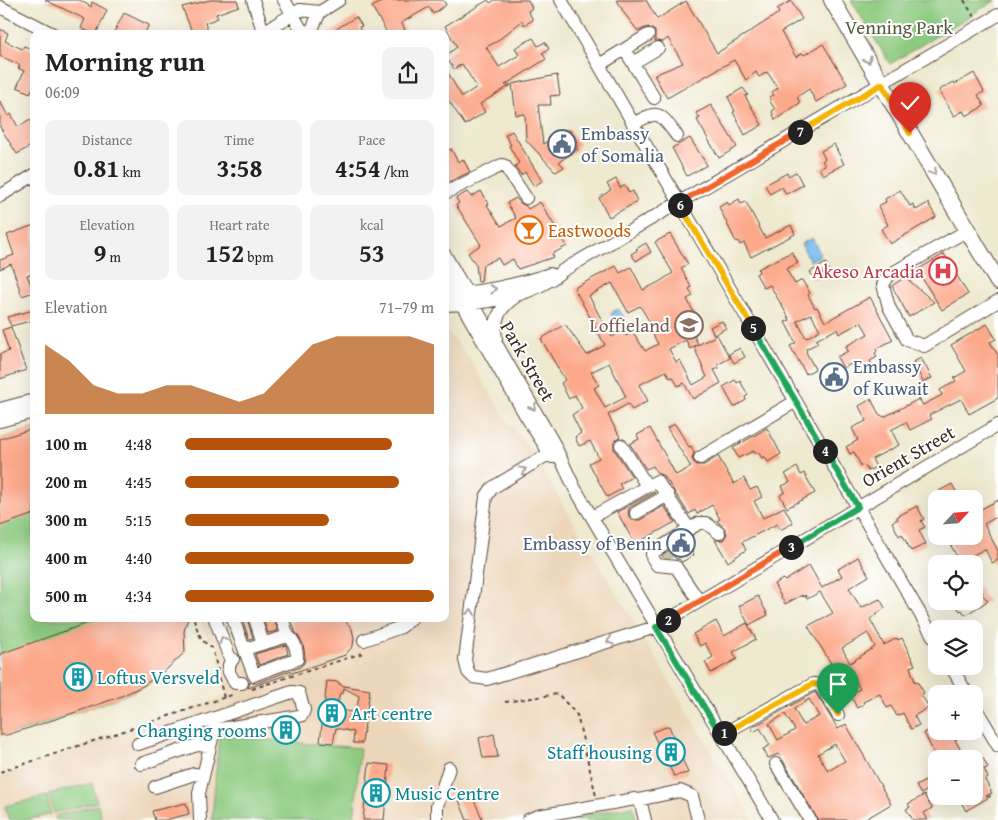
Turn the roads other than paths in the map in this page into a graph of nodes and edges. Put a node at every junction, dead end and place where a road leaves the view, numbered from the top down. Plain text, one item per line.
1 (253, 0) edge
2 (284, 0) edge
3 (339, 0) edge
4 (561, 0) edge
5 (832, 0) edge
6 (0, 7) edge
7 (296, 8) edge
8 (320, 12) junction
9 (998, 15) edge
10 (46, 30) edge
11 (261, 30) edge
12 (266, 30) edge
13 (306, 30) edge
14 (309, 30) edge
15 (648, 35) dead end
16 (658, 48) dead end
17 (625, 50) junction
18 (633, 63) junction
19 (599, 65) junction
20 (882, 84) junction
21 (654, 98) dead end
22 (633, 124) junction
23 (677, 136) dead end
24 (30, 177) edge
25 (449, 191) edge
26 (0, 196) edge
27 (526, 198) dead end
28 (679, 203) junction
29 (968, 230) junction
30 (449, 266) edge
31 (562, 271) junction
32 (449, 281) edge
33 (998, 282) edge
34 (519, 294) junction
35 (461, 298) edge
36 (998, 301) edge
37 (449, 303) edge
38 (497, 345) junction
39 (30, 401) edge
40 (796, 401) junction
41 (1, 412) edge
42 (30, 412) edge
43 (998, 425) edge
44 (621, 445) dead end
45 (550, 454) junction
46 (700, 458) dead end
47 (647, 486) junction
48 (574, 487) junction
49 (668, 495) junction
50 (858, 507) junction
51 (636, 513) dead end
52 (592, 517) junction
53 (686, 524) dead end
54 (719, 533) dead end
55 (699, 601) junction
56 (216, 622) edge
57 (234, 622) edge
58 (256, 622) edge
59 (283, 622) edge
60 (407, 622) edge
61 (656, 627) junction
62 (928, 627) edge
63 (288, 636) junction
64 (264, 643) junction
65 (365, 646) road end
66 (245, 649) junction
67 (246, 688) road end
68 (838, 714) dead end
69 (983, 720) edge
70 (722, 736) junction
71 (138, 744) dead end
72 (209, 746) junction
73 (998, 746) edge
74 (141, 764) dead end
75 (776, 764) dead end
76 (449, 768) dead end
77 (203, 775) junction
78 (155, 787) dead end
79 (638, 800) junction
80 (558, 816) edge
81 (200, 820) edge
82 (437, 820) edge
83 (528, 820) edge
84 (645, 820) edge
85 (698, 820) edge
86 (764, 820) edge
87 (772, 820) edge
88 (810, 820) edge

1 - 11 street
2 - 7 street
3 - 8 street
4 - 19 street
5 -> 20 main road
6 - 10 street
7 - 8 street
7 - 12 street
7 - 13 street
8 - 14 street
9 - 20 street
15 - 17 street
16 - 18 street
17 - 18 street
17 - 19 street
18 - 21 street
19 - 22 street
20 - 28 street
20 -> 29 main road
22 - 23 street
22 - 28 street
24 - 26 street
25 - 27 street
28 - 31 street
28 - 40 street
29 - 33 main road
29 - 36 street
30 - 35 street, Park Street
31 - 34 street
35 -> 31 street
32 - 35 street, Park Street
34 - 35 street
34 - 38 street
35 - 37 street
35 - 38 street, Park Street
35 - 45 street, Park Street
38 -> 48 street, Park Street
39 - 41 street
40 - 46 street
40 - 50 street
41 - 42 street
43 - 50 street, Orient Street
44 - 47 street
45 - 48 street, Park Street
61 -> 45 street, Orient Street
47 - 49 street
47 - 52 street
48 - 52 street, Park Street
49 - 51 street
49 - 53 street
50 - 55 street, Orient Street
50 - 62 street
52 - 61 street, Park Street
54 - 55 street
55 - 61 street, Orient Street
67 -> 56 street
57 - 66 street
58 - 64 street
59 - 63 street
60 - 65 street
61 - 70 street, Park Street
63 - 64 street
63 - 66 street
64 - 66 street
68 - 70 street
69 - 73 street
70 - 86 street
70 - 87 street, Park Street
71 - 72 street
72 - 74 street
72 - 77 street
75 - 88 street
76 - 82 street
77 - 78 street
77 - 81 street
79 - 80 street
79 - 84 street
79 - 85 street
80 - 83 street

